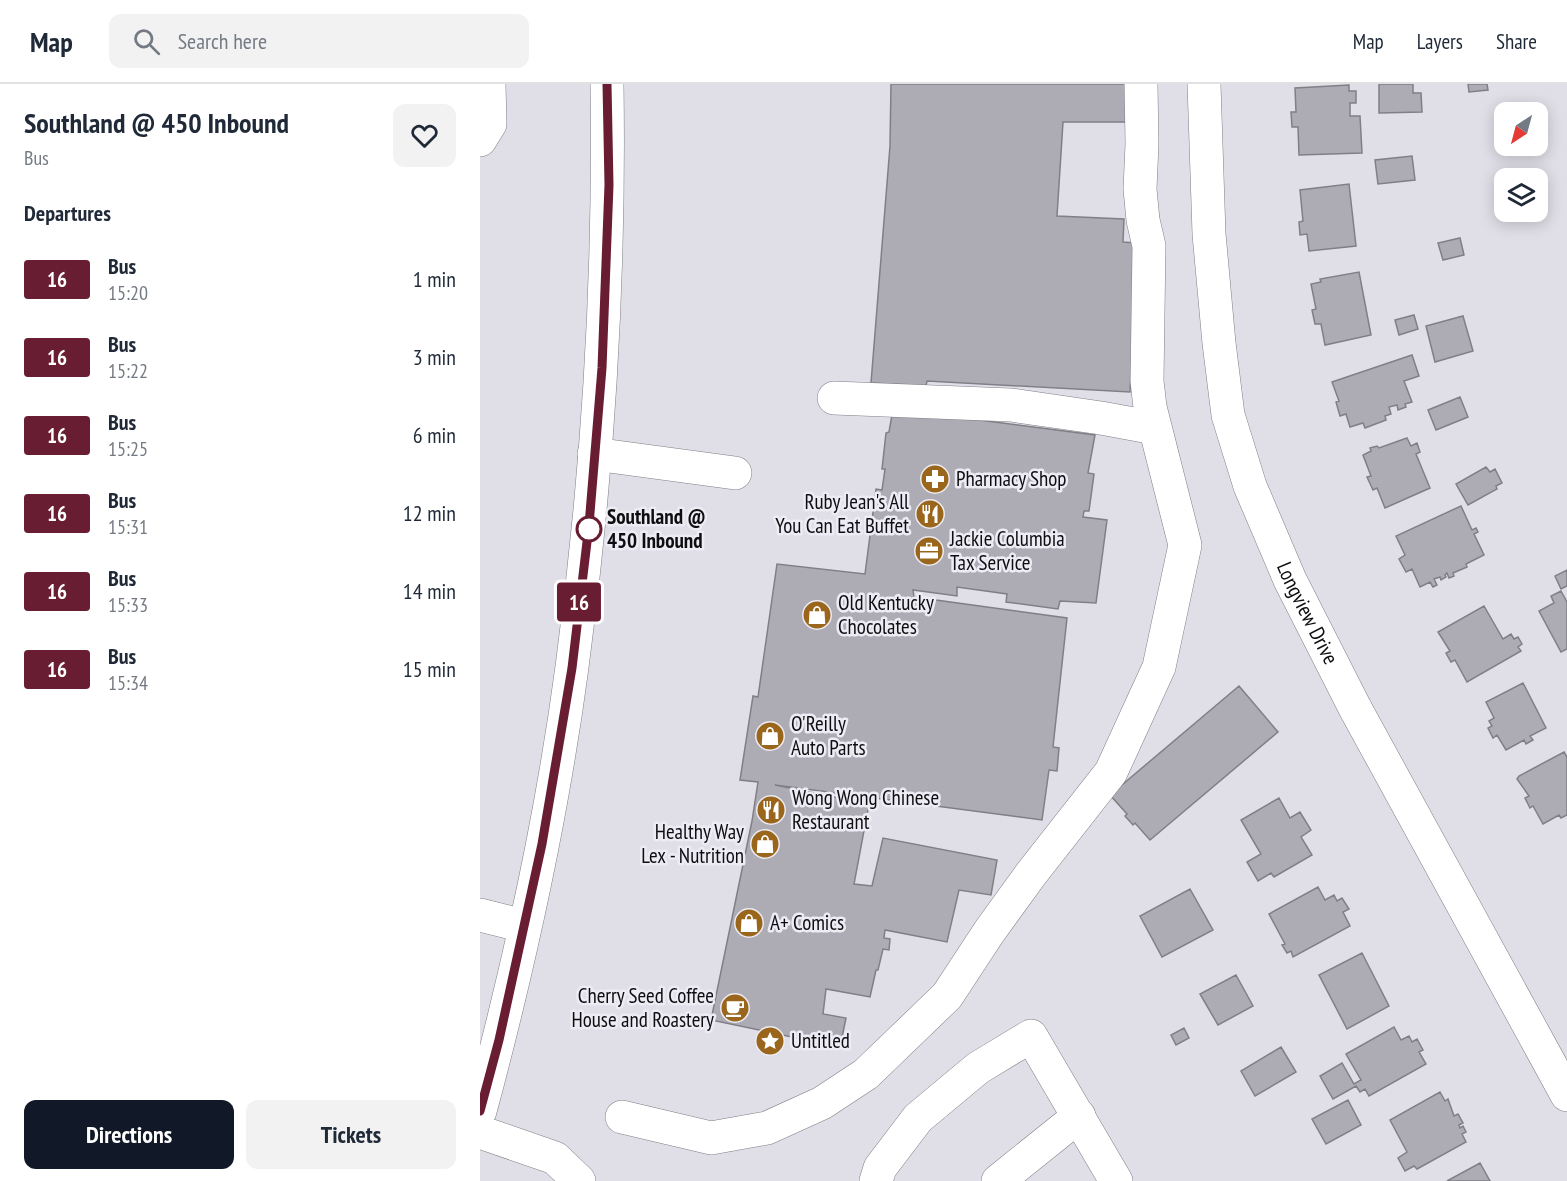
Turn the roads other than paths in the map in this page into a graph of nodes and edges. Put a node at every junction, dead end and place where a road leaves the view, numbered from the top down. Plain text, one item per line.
1 (489, 84) edge
2 (607, 84) edge
3 (1141, 84) edge
4 (1204, 84) edge
5 (480, 140) edge
6 (834, 398) dead end
7 (1155, 428) junction
8 (594, 454) junction
9 (735, 473) dead end
10 (480, 915) edge
11 (524, 926) junction
12 (1567, 1095) edge
13 (480, 1112) edge
14 (1079, 1116) junction
15 (622, 1117) dead end
16 (480, 1132) edge
17 (579, 1181) edge
18 (876, 1181) edge
19 (998, 1181) edge
20 (1116, 1181) edge

1 - 5 street
2 - 8 street
3 - 7 street
4 - 12 street, Longview Drive
6 - 7 street
7 - 15 street
8 - 9 street
8 - 11 street
10 - 11 street
11 - 13 street
14 - 18 street
14 - 19 street
14 - 20 street
16 - 17 street

